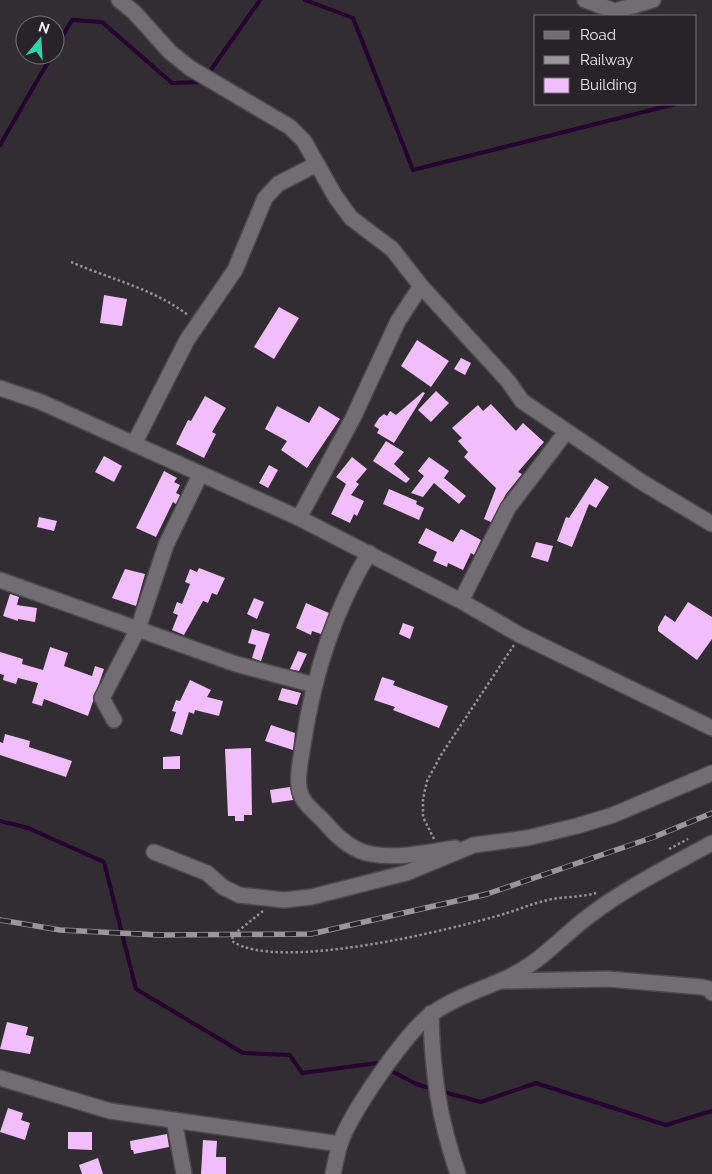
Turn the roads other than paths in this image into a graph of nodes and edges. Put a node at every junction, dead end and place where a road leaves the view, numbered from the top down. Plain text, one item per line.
1 (119, 0) edge
2 (585, 0) edge
3 (653, 0) edge
4 (317, 164) junction
5 (421, 286) junction
6 (0, 388) edge
7 (566, 432) junction
8 (134, 444) junction
9 (200, 474) junction
10 (299, 518) junction
11 (712, 524) edge
12 (369, 553) junction
13 (0, 580) edge
14 (461, 601) junction
15 (138, 629) junction
16 (314, 685) junction
17 (114, 720) dead end
18 (712, 728) edge
19 (712, 773) edge
20 (712, 843) edge
21 (474, 845) junction
22 (154, 852) dead end
23 (501, 981) junction
24 (712, 993) edge
25 (431, 1013) junction
26 (0, 1078) edge
27 (174, 1120) junction
28 (340, 1144) junction
29 (184, 1174) edge
30 (334, 1174) edge
31 (458, 1174) edge

1 - 4 street
2 - 3 street
4 - 5 street
4 - 8 street
5 - 7 street
5 - 10 street
6 - 8 street
7 - 11 street
7 - 14 street
8 - 9 street
9 - 10 street
9 - 15 street
10 - 12 street
12 - 14 street
12 - 16 street
13 - 15 street
14 - 18 street
15 - 16 street
15 - 17 street
16 - 21 street
19 - 21 street
20 - 23 street
21 - 22 street
23 - 24 street
23 - 25 street
25 - 28 street
25 - 31 street
26 - 27 street
27 - 28 street
27 - 29 street
28 - 30 street

